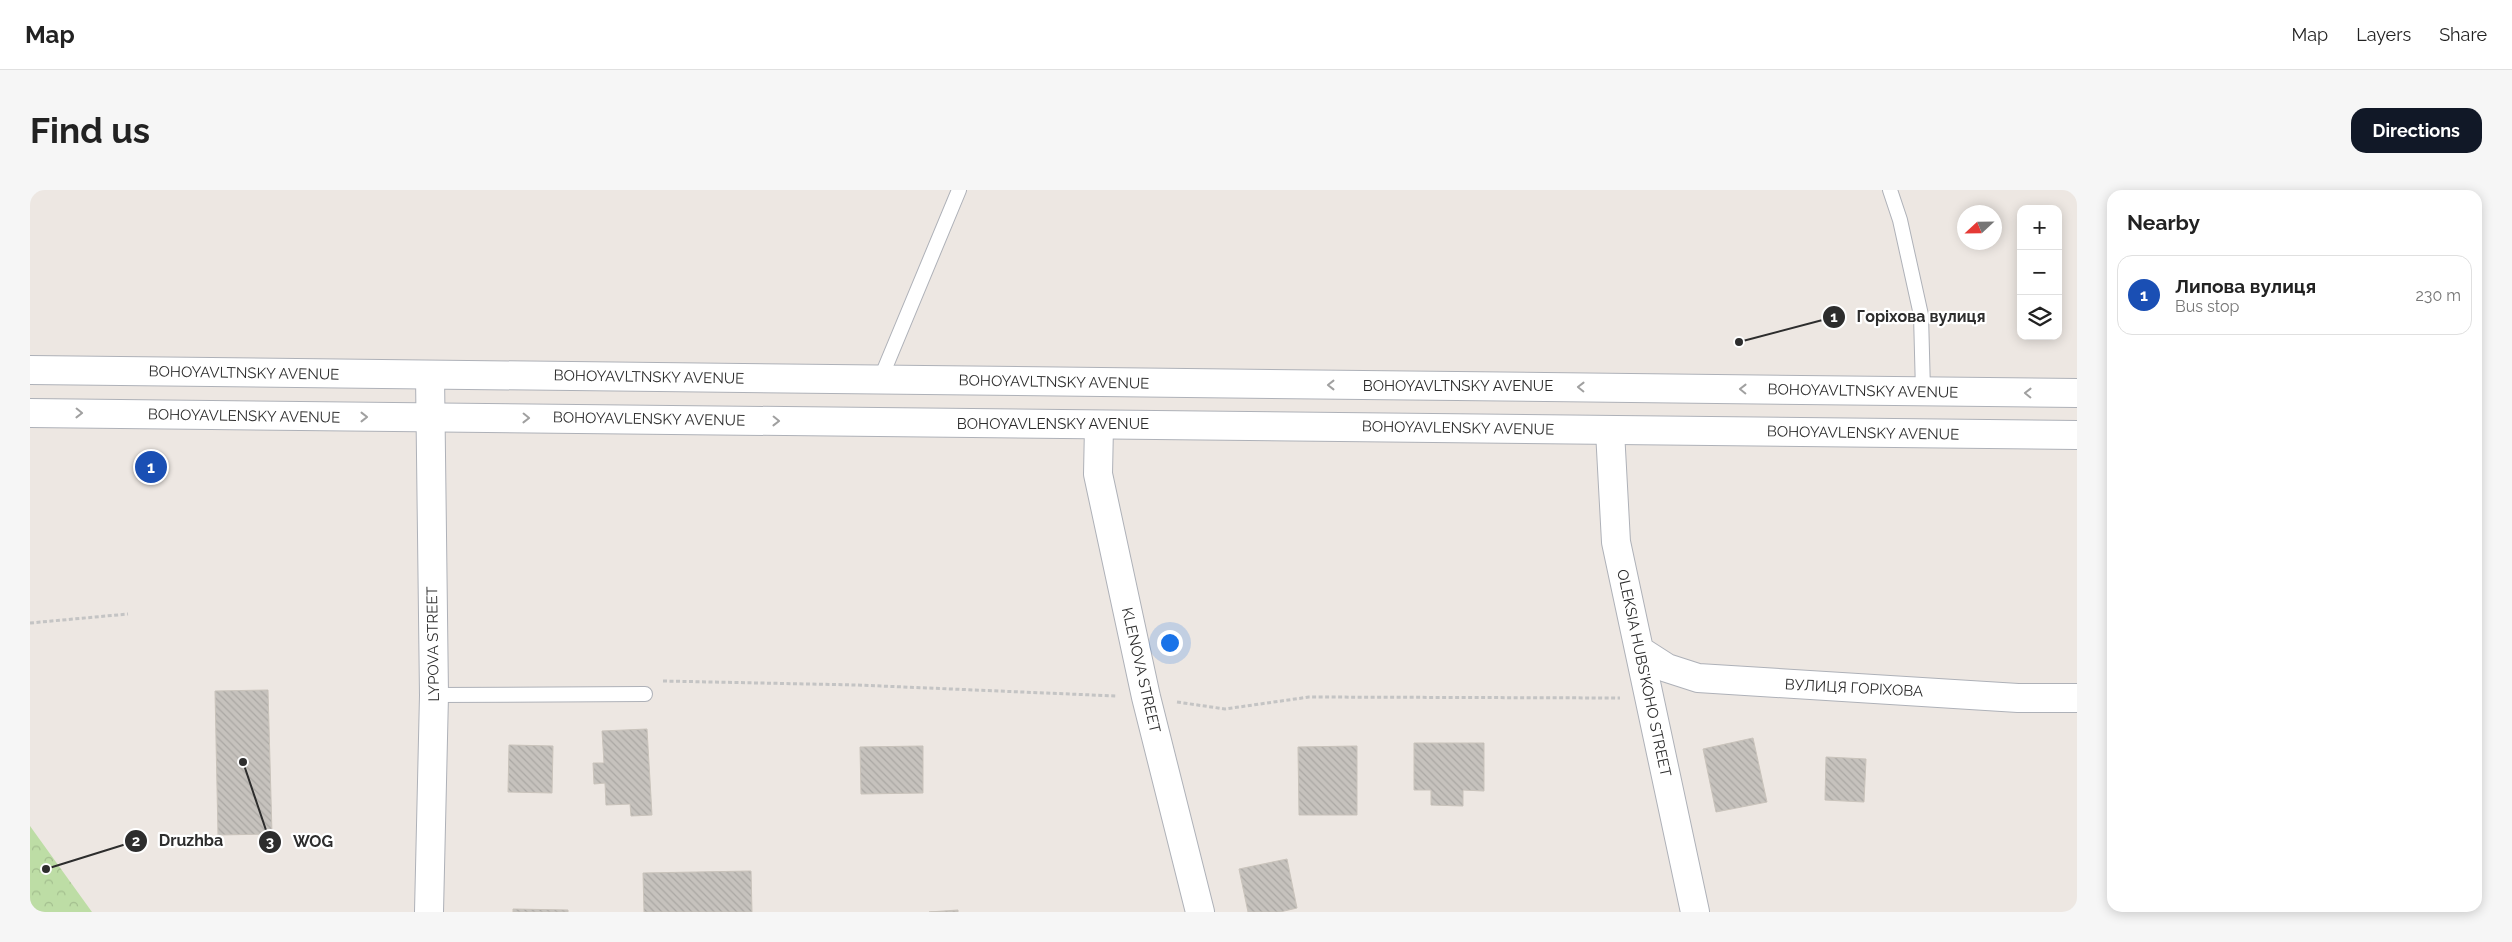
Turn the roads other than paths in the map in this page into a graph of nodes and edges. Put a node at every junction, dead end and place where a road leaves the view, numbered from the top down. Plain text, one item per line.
1 (958, 190) edge
2 (1890, 190) edge
3 (30, 370) edge
4 (430, 375) junction
5 (880, 380) junction
6 (1923, 391) junction
7 (2077, 393) edge
8 (30, 412) edge
9 (431, 417) junction
10 (1099, 426) junction
11 (1610, 431) junction
12 (2077, 435) edge
13 (1639, 650) junction
14 (645, 694) dead end
15 (434, 695) junction
16 (2077, 698) edge
17 (429, 912) edge
18 (1200, 912) edge
19 (1695, 912) edge

1 - 5 lane
2 - 6 lane
3 - 4 main road, BOHOYAVLTNSKY AVENUE
4 - 5 main road, BOHOYAVLTNSKY AVENUE
4 - 9 main road, LYPOVA STREET
6 -> 5 main road, BOHOYAVLTNSKY AVENUE
7 -> 6 main road, BOHOYAVLTNSKY AVENUE
8 -> 9 main road, BOHOYAVLENSKY AVENUE
9 -> 10 main road, BOHOYAVLENSKY AVENUE
9 - 15 main road, LYPOVA STREET
10 - 11 main road, BOHOYAVLENSKY AVENUE
10 - 18 main road, KLENOVA STREET
11 - 12 main road, BOHOYAVLENSKY AVENUE
11 - 13 main road, OLEKSIA HUBS'KOHO STREET
13 - 16 main road, ВУЛИЦЯ ГОРІХОВА
13 - 19 main road, OLEKSIA HUBS'KOHO STREET
14 - 15 lane
15 - 17 main road, LYPOVA STREET

